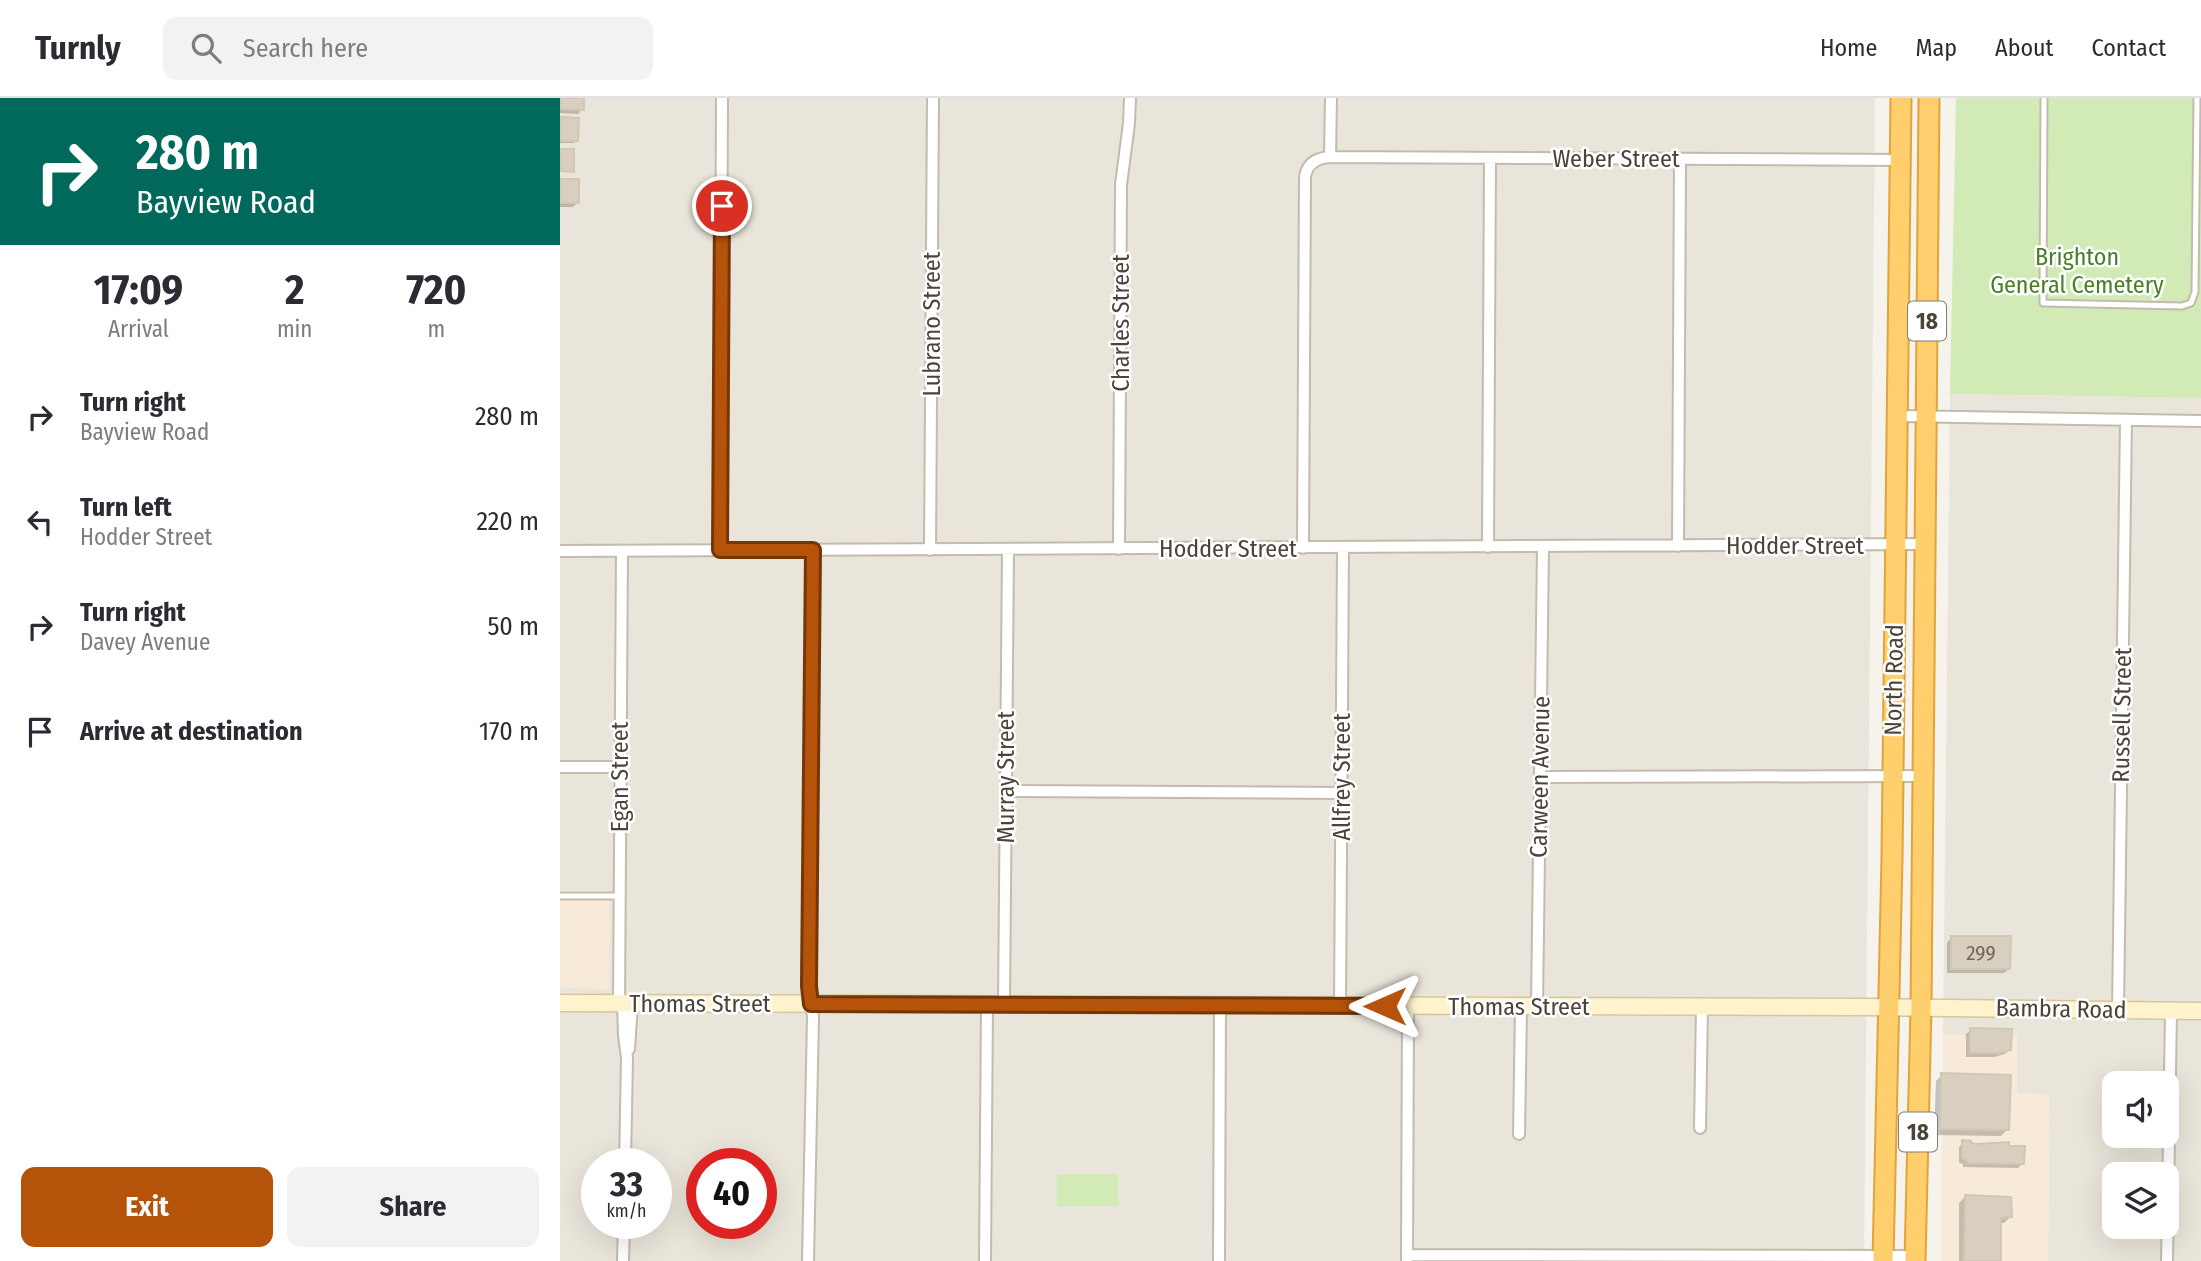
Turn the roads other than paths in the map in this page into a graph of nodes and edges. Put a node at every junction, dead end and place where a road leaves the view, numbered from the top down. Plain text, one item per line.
1 (722, 98) edge
2 (933, 98) edge
3 (1130, 98) edge
4 (1331, 98) edge
5 (1901, 98) edge
6 (1929, 98) edge
7 (2044, 98) edge
8 (2197, 98) edge
9 (1330, 157) junction
10 (1490, 158) junction
11 (1680, 159) junction
12 (1901, 160) junction
13 (1899, 416) junction
14 (1926, 416) junction
15 (2126, 420) junction
16 (2201, 421) edge
17 (1925, 544) junction
18 (1897, 545) junction
19 (1488, 547) junction
20 (1543, 547) junction
21 (1678, 547) junction
22 (1303, 548) junction
23 (1343, 548) junction
24 (1119, 549) junction
25 (720, 550) junction
26 (813, 550) junction
27 (930, 550) junction
28 (1008, 550) junction
29 (560, 551) edge
30 (622, 551) junction
31 (620, 767) junction
32 (560, 768) edge
33 (1892, 776) junction
34 (1922, 776) junction
35 (1540, 777) junction
36 (1006, 791) junction
37 (1342, 793) junction
38 (1892, 883) junction
39 (1922, 883) junction
40 (560, 896) edge
41 (619, 896) junction
42 (560, 1003) edge
43 (625, 1004) junction
44 (811, 1004) junction
45 (987, 1004) junction
46 (1004, 1004) junction
47 (1220, 1006) junction
48 (1340, 1006) junction
49 (1408, 1007) junction
50 (1529, 1007) junction
51 (1702, 1007) junction
52 (1890, 1007) junction
53 (1921, 1007) junction
54 (2118, 1010) junction
55 (2171, 1010) junction
56 (2201, 1011) edge
57 (1700, 1128) dead end
58 (1519, 1134) dead end
59 (625, 1148) edge
60 (624, 1239) edge
61 (1407, 1258) edge
62 (1883, 1258) edge
63 (1915, 1258) edge
64 (623, 1261) edge
65 (808, 1261) edge
66 (985, 1261) edge
67 (1219, 1261) edge
68 (2167, 1261) edge

1 - 25 street
2 - 27 street, Lubrano Street
3 - 24 street, Charles Street
4 - 9 street
5 - 12 highway, North Road / 18
6 - 14 highway, North Road / 18
7 - 8 lane
9 - 10 street, Weber Street
9 - 22 street
10 - 11 street, Weber Street
10 - 19 street
11 - 12 street, Weber Street
11 - 21 street
12 - 13 highway, North Road / 18
13 - 14 street
13 - 18 highway, North Road / 18
14 - 15 street
14 - 17 highway, North Road / 18
15 - 16 street
15 - 54 street, Russell Street
17 - 18 street, Hodder Street
17 - 34 highway, North Road / 18
18 - 21 street, Hodder Street
18 - 33 highway, North Road / 18
19 - 20 street, Hodder Street
19 - 23 street, Hodder Street
20 - 21 street, Hodder Street
20 - 35 street, Carween Avenue
22 - 23 street, Hodder Street
22 - 24 street, Hodder Street
23 - 37 street, Allfrey Street
24 - 28 street, Hodder Street
25 - 26 street, Hodder Street
25 - 30 street, Hodder Street
26 - 27 street, Hodder Street
26 - 44 street
27 - 28 street, Hodder Street
28 - 36 street, Murray Street
29 - 30 street, Hodder Street
30 - 31 street, Egan Street
31 - 32 street
31 - 41 street, Egan Street
33 - 34 street
33 - 35 street
33 - 38 highway, North Road / 18
34 - 39 highway, North Road / 18
35 - 50 street, Carween Avenue
36 - 37 street
36 - 46 street, Murray Street
37 - 48 street, Allfrey Street
38 - 39 highway
38 - 52 highway, North Road / 18
39 - 53 highway, North Road / 18
40 - 41 lane
41 - 43 street, Egan Street
42 - 43 street, Thomas Street
43 - 44 street, Thomas Street
43 - 59 street, Egan Street
44 - 45 street, Thomas Street
44 - 65 street
45 - 46 street, Thomas Street
45 - 66 street
46 - 47 street, Thomas Street
47 - 48 street, Thomas Street
47 - 67 street
48 - 49 street, Thomas Street
49 - 50 street, Thomas Street
49 - 61 street
50 - 51 street, Thomas Street
50 - 58 street, Carween Avenue
51 - 52 street, Thomas Street
51 - 57 street
52 - 53 street, Bambra Road
52 - 62 highway, North Road / 18
53 - 54 street, Bambra Road
53 - 63 highway, North Road / 18
54 - 55 street, Bambra Road
55 - 56 street, Bambra Road
55 - 68 street
60 - 64 street
61 - 62 street
62 - 63 street

